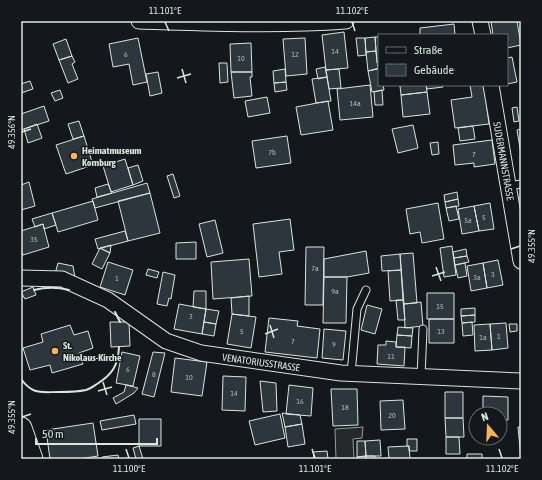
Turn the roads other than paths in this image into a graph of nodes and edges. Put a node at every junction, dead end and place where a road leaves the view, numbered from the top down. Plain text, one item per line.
1 (139, 21) edge
2 (346, 21) edge
3 (480, 21) edge
4 (249, 23) edge
5 (483, 34) edge
6 (491, 86) edge
7 (515, 185) edge
8 (521, 261) edge
9 (21, 278) edge
10 (366, 290) dead end
11 (423, 330) dead end
12 (352, 374) junction
13 (421, 377) junction
14 (521, 381) edge
15 (21, 428) edge
16 (32, 459) edge

1 - 4 street
2 - 4 street
3 - 5 street
6 - 7 street, SUDERMANNSTRASSE
7 - 8 street, SUDERMANNSTRASSE
9 - 12 street, VENATORIUSSTRASSE
10 - 12 lane
11 - 13 lane
12 - 13 street, VENATORIUSSTRASSE
13 - 14 street, VENATORIUSSTRASSE
15 - 16 main road

